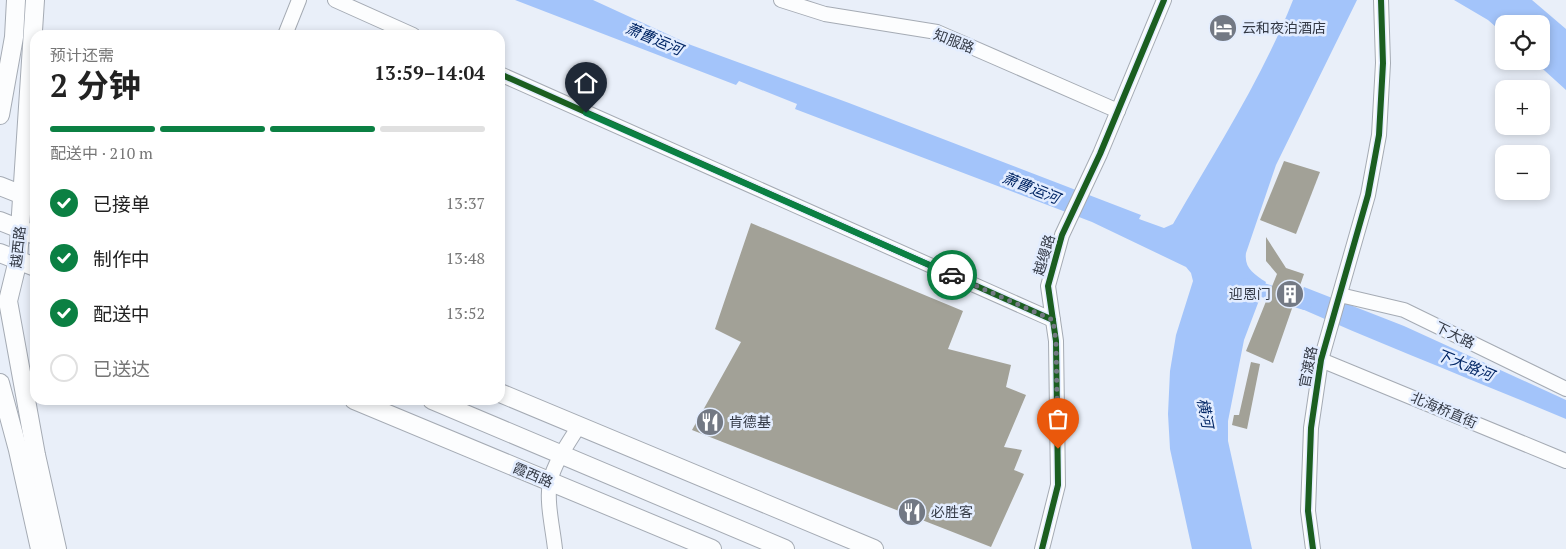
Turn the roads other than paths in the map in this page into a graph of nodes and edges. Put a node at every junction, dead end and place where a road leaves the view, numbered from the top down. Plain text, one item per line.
1 (16, 0) edge
2 (34, 0) edge
3 (299, 0) edge
4 (335, 0) edge
5 (781, 0) edge
6 (1164, 0) edge
7 (1381, 0) edge
8 (33, 30) edge
9 (287, 30) edge
10 (402, 30) edge
11 (505, 76) edge
12 (1118, 111) junction
13 (0, 115) edge
14 (30, 146) edge
15 (0, 186) edge
16 (29, 198) edge
17 (0, 221) edge
18 (28, 232) edge
19 (0, 253) edge
20 (18, 260) junction
21 (30, 265) edge
22 (1340, 295) junction
23 (1053, 320) junction
24 (1321, 360) junction
25 (0, 383) edge
26 (1566, 389) edge
27 (505, 395) edge
28 (366, 405) edge
29 (444, 405) edge
30 (579, 426) junction
31 (562, 454) junction
32 (1566, 461) edge
33 (550, 482) junction
34 (40, 549) edge
35 (57, 549) edge
36 (555, 549) edge
37 (712, 549) edge
38 (785, 549) edge
39 (874, 549) edge
40 (1042, 549) edge
41 (1312, 549) edge

1 - 13 main road
2 - 8 main road, 越西路
3 - 9 street
4 - 10 street
5 - 12 street, 知服路
6 - 12 street, 越缦路
7 - 22 street, 官渡路
11 - 23 street
12 - 23 street, 越缦路
14 - 16 main road, 越西路
15 - 16 main road
16 - 18 main road, 越西路
17 - 18 main road
18 - 20 main road, 越西路
19 - 20 main road
20 - 21 main road
20 - 35 main road, 越西路
22 - 24 street, 官渡路
22 - 26 street, 下大路
23 - 40 street, 越缦路
24 - 32 street, 北海桥直街
24 - 41 street, 官渡路
25 - 34 main road
27 - 30 main road
28 - 33 main road, 霞西路
29 - 31 main road
30 - 31 street
30 - 39 main road
31 - 33 street
31 - 38 main road
33 - 36 street
33 - 37 main road, 霞西路

